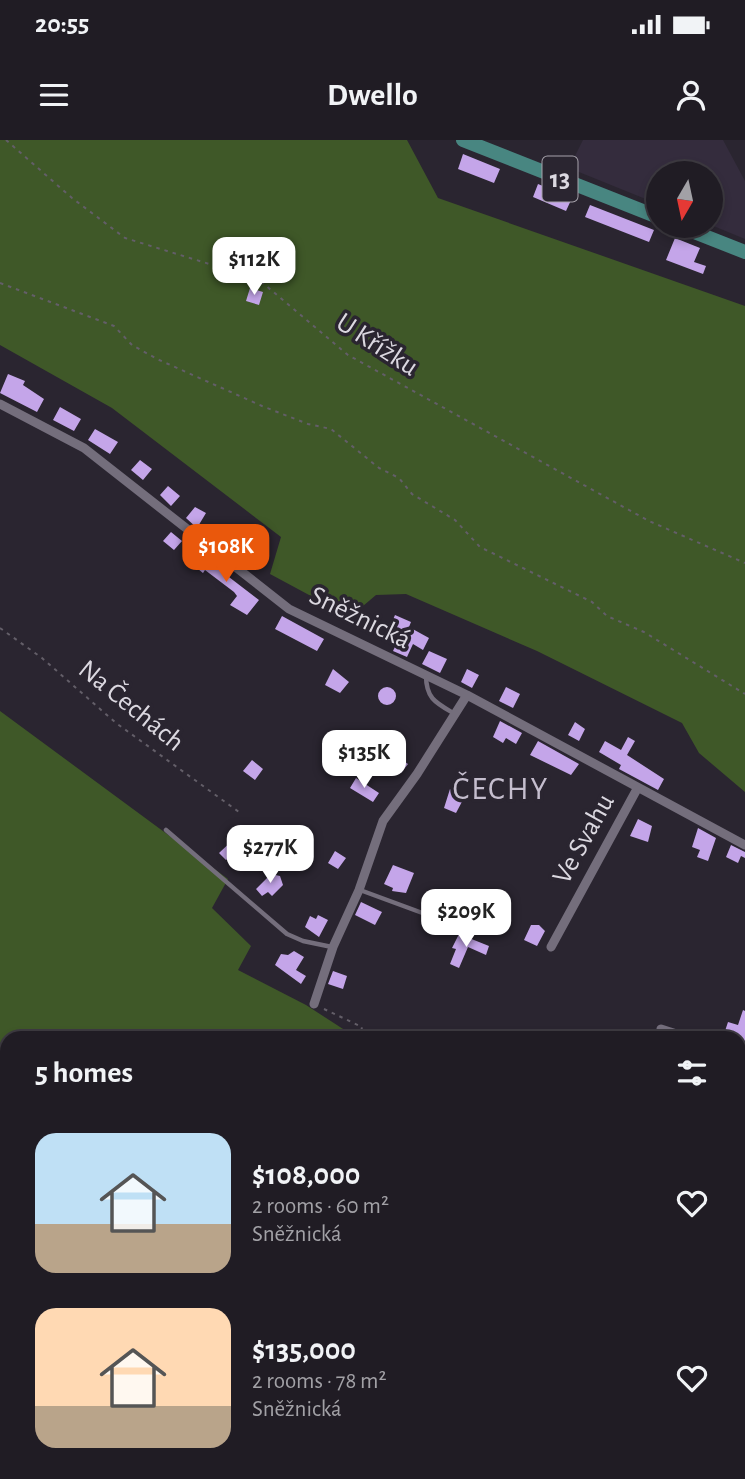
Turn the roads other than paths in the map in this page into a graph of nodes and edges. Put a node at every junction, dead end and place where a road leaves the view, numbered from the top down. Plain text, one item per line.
1 (463, 140) edge
2 (646, 212) edge
3 (709, 238) edge
4 (745, 252) edge
5 (0, 404) edge
6 (426, 674) junction
7 (467, 695) junction
8 (456, 715) junction
9 (637, 789) junction
10 (166, 830) dead end
11 (745, 845) edge
12 (359, 890) junction
13 (474, 932) dead end
14 (333, 947) junction
15 (551, 947) dead end
16 (314, 1004) road end
17 (661, 1029) dead end
18 (667, 1031) edge

1 - 2 main road, 13
3 - 4 main road
5 - 6 street, Sněžnická
6 - 7 street, Sněžnická
6 - 8 lane
7 - 8 street
7 - 9 street, Sněžnická
8 - 12 street
9 - 11 street, Sněžnická
9 - 15 street, Ve Svahu
10 - 14 lane
12 - 13 lane
12 - 14 street
14 - 16 street
17 - 18 street

